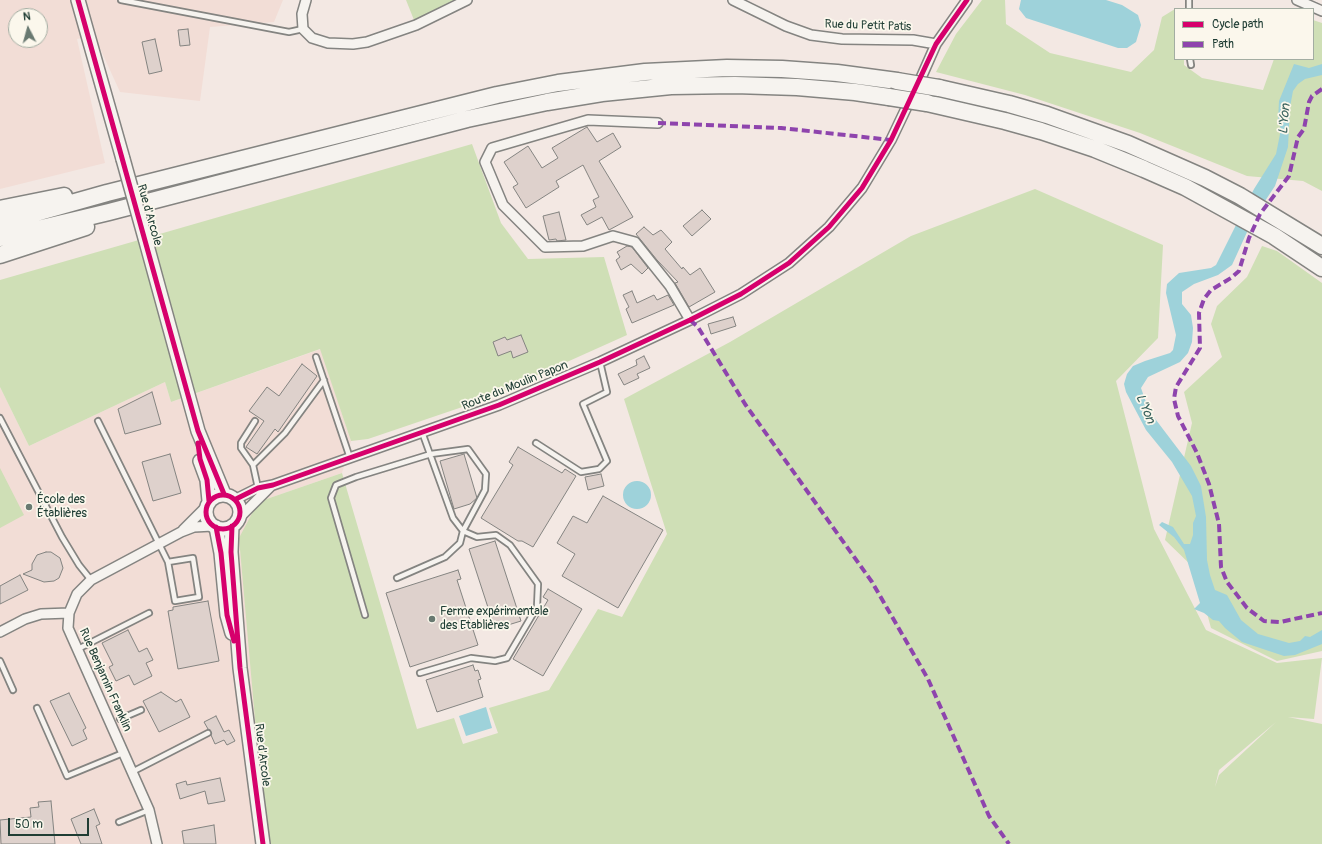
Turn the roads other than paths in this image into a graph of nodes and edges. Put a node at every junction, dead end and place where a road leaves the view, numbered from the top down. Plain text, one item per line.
1 (121, 0) edge
2 (306, 0) edge
3 (467, 0) edge
4 (733, 0) edge
5 (967, 0) edge
6 (1297, 0) edge
7 (79, 2) edge
8 (1322, 11) edge
9 (303, 29) junction
10 (936, 44) junction
11 (1190, 60) edge
12 (1191, 65) dead end
13 (658, 123) dead end
14 (107, 193) junction
15 (0, 209) edge
16 (108, 212) junction
17 (0, 223) edge
18 (0, 238) edge
19 (1322, 246) edge
20 (0, 255) edge
21 (1322, 268) edge
22 (690, 320) junction
23 (316, 357) dead end
24 (600, 362) junction
25 (324, 380) junction
26 (0, 418) edge
27 (98, 421) dead end
28 (255, 421) dead end
29 (198, 431) junction
30 (422, 432) junction
31 (536, 443) dead end
32 (431, 454) junction
33 (350, 458) junction
34 (252, 465) junction
35 (272, 485) junction
36 (258, 488) junction
37 (230, 497) junction
38 (208, 504) junction
39 (236, 522) junction
40 (214, 527) junction
41 (463, 531) junction
42 (180, 532) junction
43 (159, 544) junction
44 (168, 562) junction
45 (397, 578) dead end
46 (91, 580) junction
47 (69, 613) junction
48 (149, 613) dead end
49 (365, 615) dead end
50 (0, 632) edge
51 (78, 649) junction
52 (0, 661) edge
53 (240, 668) junction
54 (420, 673) dead end
55 (13, 690) dead end
56 (38, 708) dead end
57 (141, 710) dead end
58 (120, 719) dead end
59 (208, 733) dead end
60 (123, 753) junction
61 (132, 772) junction
62 (149, 810) junction
63 (119, 822) dead end
64 (157, 844) edge
65 (263, 844) edge

1 - 9 lane
2 - 9 street
3 - 9 street
4 - 10 street, Rue du Petit Patis
5 - 10 street, Route du Moulin Papon
6 - 8 street
7 - 29 main road, Rue d'Arcole, bridge
10 - 22 street, Route du Moulin Papon
11 - 12 lane
13 - 22 street
14 - 15 highway
14 - 17 highway
14 - 19 highway, bridge
16 - 18 highway
16 - 20 highway
16 - 21 highway, bridge
22 - 24 street, Route du Moulin Papon
23 - 25 lane
24 - 30 street, Route du Moulin Papon
24 - 31 lane
25 - 33 lane
25 - 34 lane
26 - 46 lane
27 - 43 lane
28 - 34 lane
29 - 37 main road, Rue d'Arcole
29 - 38 main road, Rue d'Arcole
30 - 32 lane
30 - 33 street, Route du Moulin Papon
32 - 41 lane
32 - 41 lane
32 - 49 lane
33 - 35 street, Route du Moulin Papon
34 - 36 lane
35 - 36 street, Route du Moulin Papon
35 - 39 street, Route du Moulin Papon
36 - 37 street, Route du Moulin Papon
37 - 38 main road
37 - 39 main road
38 - 40 main road
38 - 42 street
39 - 40 main road
39 - 53 main road, Rue d'Arcole
40 - 42 street
40 - 53 main road, Rue d'Arcole
41 - 45 lane
41 - 54 lane
42 - 43 street, Rue Benjamin Franklin
43 - 44 lane
43 - 46 street, Rue Benjamin Franklin
44 - 44 lane
46 - 47 street, Rue Benjamin Franklin
47 - 50 street
47 - 51 street, Rue Benjamin Franklin
48 - 51 lane
51 - 60 street, Rue Benjamin Franklin
52 - 55 lane
53 - 65 main road, Rue d'Arcole
56 - 60 lane
57 - 58 lane
59 - 61 lane
60 - 61 street, Rue Benjamin Franklin
61 - 62 street, Rue Benjamin Franklin
62 - 63 lane
62 - 64 street, Rue Benjamin Franklin

